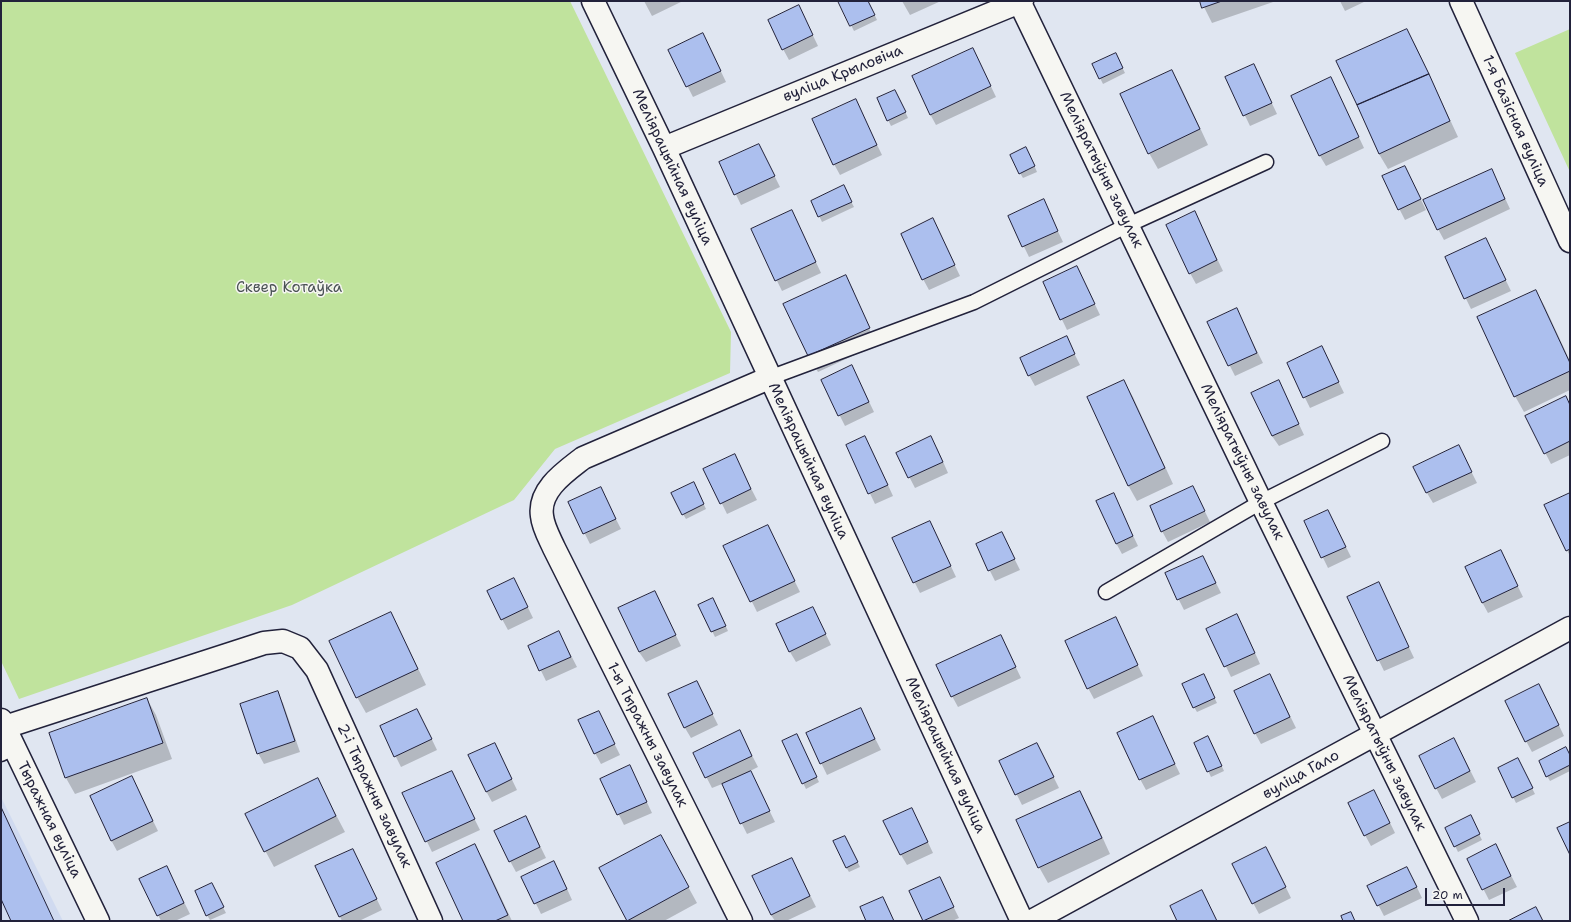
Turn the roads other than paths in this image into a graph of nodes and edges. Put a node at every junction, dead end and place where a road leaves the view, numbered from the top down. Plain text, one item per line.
1 (593, 1) edge
2 (1020, 1) edge
3 (1461, 1) edge
4 (664, 148) junction
5 (1266, 162) dead end
6 (1128, 225) junction
7 (1570, 241) edge
8 (769, 378) junction
9 (1382, 441) dead end
10 (1261, 502) junction
11 (1106, 592) dead end
12 (1570, 628) edge
13 (3, 724) edge
14 (1375, 734) junction
15 (8, 751) edge
16 (98, 921) edge
17 (431, 921) edge
18 (740, 921) edge
19 (1022, 921) edge
20 (1032, 921) edge
21 (1467, 921) edge

1 - 4 street, Меліярацыйная вуліца
2 - 4 street, вуліца Крыловіча
2 - 6 street, Меліяратыўны завулак
3 - 7 street, 1-я Базісная вуліца
4 - 8 street, Меліярацыйная вуліца
5 - 6 lane
6 - 8 lane
6 - 10 street, Меліяратыўны завулак
8 - 18 street, 1-ы Тыражны завулак
8 - 19 street, Меліярацыйная вуліца
9 - 10 lane
10 - 11 lane
10 - 14 street, Меліяратыўны завулак
12 - 14 street, вуліца Гало
13 - 15 street, Тыражная вуліца
13 - 17 street, 2-і Тыражны завулак
14 - 20 street, вуліца Гало
14 - 21 street, Меліяратыўны завулак
15 - 16 street, Тыражная вуліца

